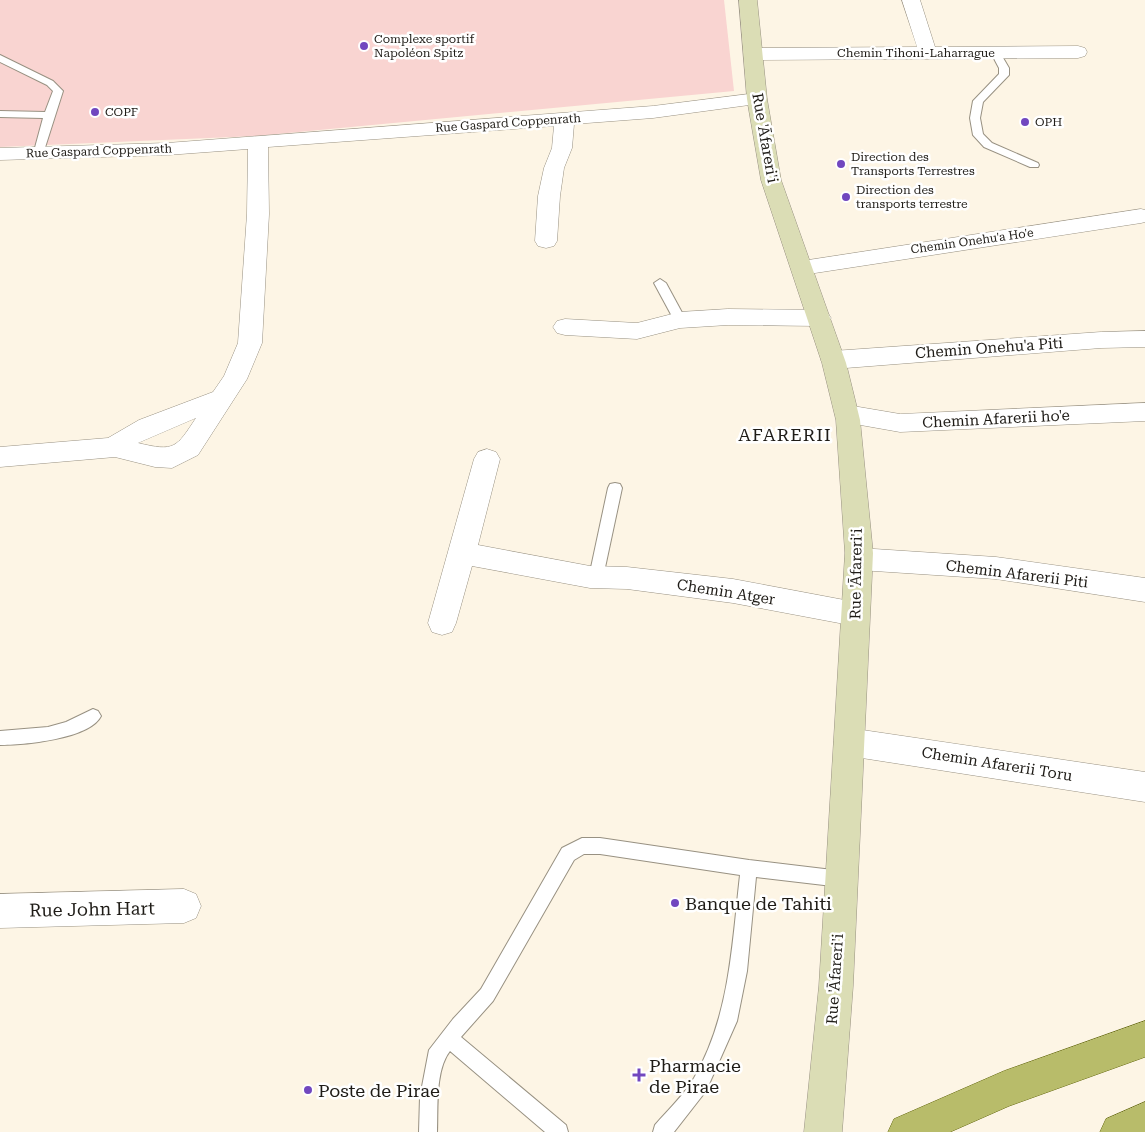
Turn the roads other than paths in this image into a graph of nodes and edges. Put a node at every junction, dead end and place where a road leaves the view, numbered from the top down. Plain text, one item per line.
1 (748, 0) edge
2 (911, 0) edge
3 (1078, 52) dead end
4 (928, 53) junction
5 (996, 53) junction
6 (753, 54) junction
7 (0, 58) edge
8 (757, 99) junction
9 (0, 114) edge
10 (49, 115) junction
11 (564, 119) junction
12 (258, 142) junction
13 (0, 154) edge
14 (38, 154) junction
15 (1034, 165) dead end
16 (1141, 216) dead end
17 (546, 241) dead end
18 (802, 268) junction
19 (660, 283) dead end
20 (819, 318) junction
21 (680, 320) junction
22 (565, 327) dead end
23 (1145, 339) edge
24 (833, 360) junction
25 (221, 399) junction
26 (1145, 412) edge
27 (847, 414) junction
28 (114, 447) junction
29 (0, 457) edge
30 (487, 459) dead end
31 (615, 488) dead end
32 (462, 553) junction
33 (859, 558) junction
34 (596, 577) junction
35 (1145, 590) edge
36 (855, 614) junction
37 (442, 623) dead end
38 (93, 716) dead end
39 (0, 738) edge
40 (849, 742) junction
41 (1145, 787) edge
42 (749, 868) junction
43 (842, 879) junction
44 (184, 906) dead end
45 (0, 911) edge
46 (449, 1038) junction
47 (1145, 1039) edge
48 (1145, 1121) edge
49 (428, 1132) edge
50 (559, 1132) edge
51 (662, 1132) edge
52 (823, 1132) edge
53 (907, 1132) edge
54 (1119, 1132) edge

1 - 6 main road, Rue 'Āfareri'i
2 - 4 street
3 - 5 street, Chemin Tihoni-Laharrague
4 - 5 street, Chemin Tihoni-Laharrague
4 - 6 street, Chemin Tihoni-Laharrague
5 - 15 lane
6 - 8 main road, Rue 'Āfareri'i
7 - 10 lane
8 - 11 street, Rue Gaspard Coppenrath
8 - 18 main road, Rue 'Āfareri'i
9 - 10 lane
10 - 14 lane
11 - 12 street, Rue Gaspard Coppenrath
11 - 17 street
12 - 14 street, Rue Gaspard Coppenrath
12 - 25 street
13 - 14 street, Rue Gaspard Coppenrath
16 - 18 street, Chemin Onehu'a Ho'e
18 - 20 main road, Rue 'Āfareri'i
19 - 21 lane
20 - 21 street
20 - 24 main road, Rue 'Āfareri'i
21 - 22 street
23 - 24 street, Chemin Onehu'a Piti
24 - 27 main road, Rue 'Āfareri'i
25 - 28 street
25 - 28 street
26 - 27 street, Chemin Afarerii ho'e
27 - 33 main road, Rue 'Āfareri'i
28 - 29 street
30 - 32 street
31 - 34 lane
32 - 34 street, Chemin Atger
32 - 37 street
33 - 35 street, Chemin Afarerii Piti
33 - 36 main road, Rue 'Āfareri'i
34 - 36 street, Chemin Atger
36 - 40 main road, Rue 'Āfareri'i
38 - 39 lane
40 - 41 street, Chemin Afarerii Toru
40 - 43 main road, Rue 'Āfareri'i
42 - 43 lane
42 - 46 lane
42 - 51 lane
43 - 52 main road, Rue 'Āfareri'i
44 - 45 street, Rue John Hart
46 - 49 lane
46 - 50 lane
47 - 53 main road
48 - 54 main road

